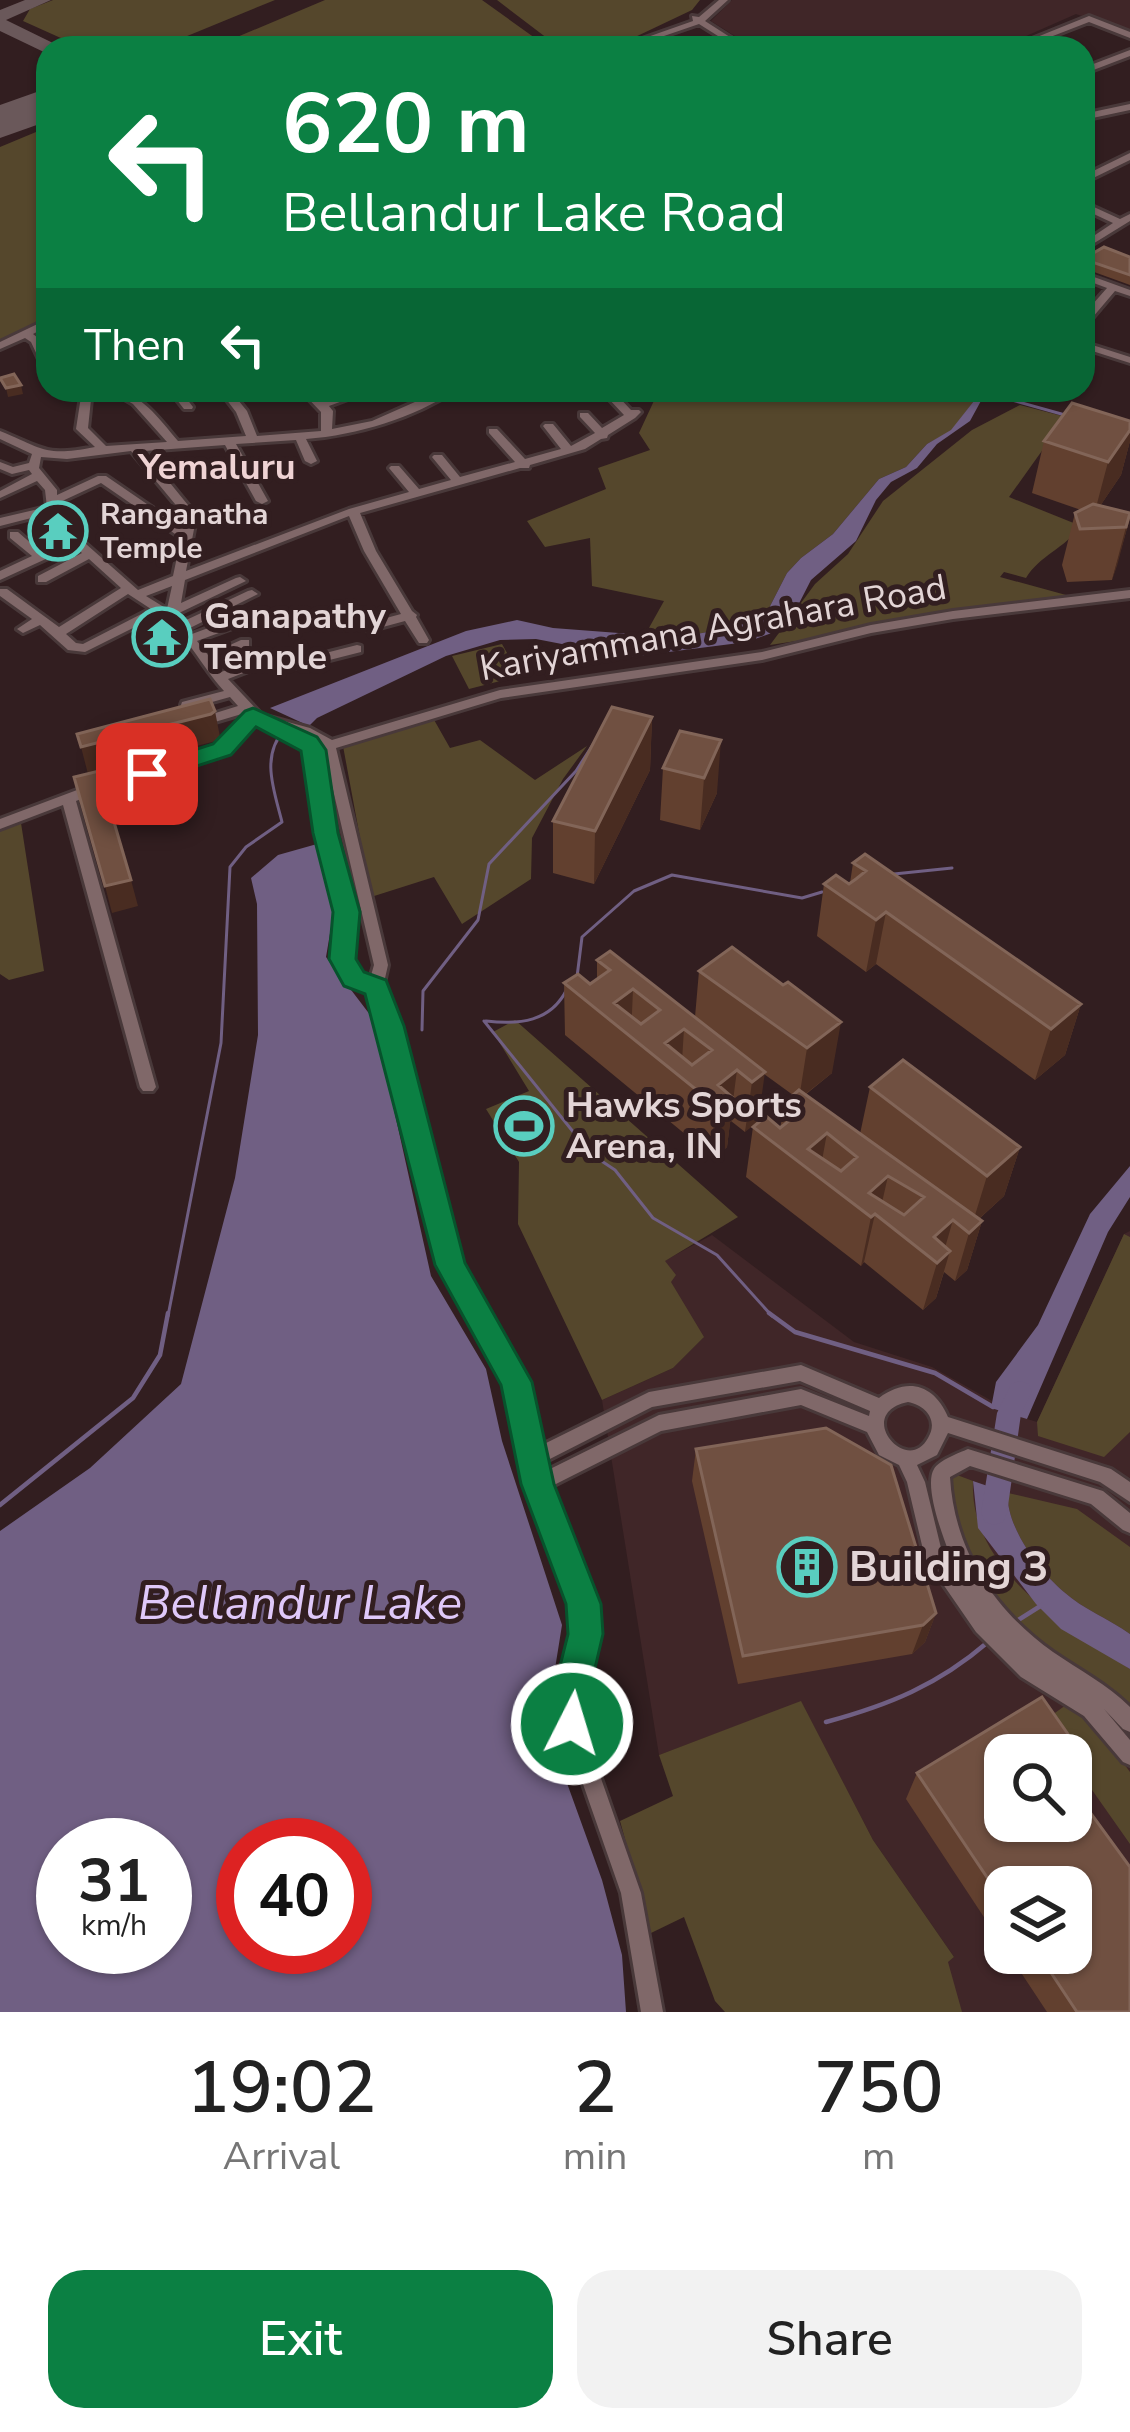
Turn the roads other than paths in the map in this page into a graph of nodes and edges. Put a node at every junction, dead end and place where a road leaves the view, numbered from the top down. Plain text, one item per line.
1 (712, 12) edge
2 (1130, 35) edge
3 (649, 36) edge
4 (652, 36) edge
5 (733, 36) edge
6 (1044, 36) edge
7 (1130, 52) edge
8 (1095, 66) edge
9 (1130, 107) edge
10 (1095, 114) edge
11 (1130, 156) edge
12 (1095, 174) edge
13 (1095, 209) edge
14 (1125, 220) edge
15 (1095, 239) edge
16 (1095, 281) edge
17 (1112, 288) junction
18 (1130, 293) edge
19 (1095, 308) edge
20 (36, 328) edge
21 (26, 333) junction
22 (36, 344) edge
23 (0, 346) edge
24 (1095, 349) edge
25 (1130, 360) edge
26 (88, 402) edge
27 (95, 402) edge
28 (137, 402) edge
29 (184, 402) edge
30 (234, 402) edge
31 (319, 402) edge
32 (331, 402) edge
33 (424, 402) edge
34 (619, 402) edge
35 (322, 405) junction
36 (88, 407) junction
37 (188, 407) dead end
38 (584, 415) dead end
39 (549, 426) dead end
40 (493, 431) dead end
41 (0, 434) edge
42 (326, 434) junction
43 (300, 436) junction
44 (604, 436) junction
45 (229, 441) junction
46 (254, 441) junction
47 (173, 442) junction
48 (134, 448) junction
49 (104, 450) junction
50 (569, 452) junction
51 (438, 457) dead end
52 (311, 461) dead end
53 (34, 462) junction
54 (525, 466) junction
55 (395, 468) dead end
56 (459, 483) junction
57 (0, 494) edge
58 (417, 494) junction
59 (262, 501) dead end
60 (54, 504) junction
61 (353, 511) junction
62 (0, 522) edge
63 (14, 535) dead end
64 (187, 537) junction
65 (72, 542) junction
66 (88, 555) junction
67 (40, 557) junction
68 (0, 576) edge
69 (42, 579) dead end
70 (179, 579) junction
71 (240, 581) dead end
72 (20, 583) dead end
73 (133, 591) junction
74 (2, 592) edge
75 (252, 593) dead end
76 (1130, 595) edge
77 (411, 615) junction
78 (41, 619) junction
79 (242, 620) dead end
80 (174, 622) junction
81 (368, 627) dead end
82 (23, 629) dead end
83 (58, 632) junction
84 (424, 640) dead end
85 (245, 643) dead end
86 (357, 649) dead end
87 (205, 662) junction
88 (219, 679) junction
89 (231, 693) junction
90 (167, 711) edge
91 (257, 717) junction
92 (189, 725) edge
93 (317, 744) junction
94 (68, 798) junction
95 (0, 824) edge
96 (376, 987) junction
97 (148, 1088) dead end
98 (877, 1416) junction
99 (942, 1424) junction
100 (904, 1456) junction
101 (530, 1460) junction
102 (537, 1484) junction
103 (1130, 1493) edge
104 (1130, 1525) edge
105 (1130, 1722) edge
106 (1130, 1756) edge
107 (652, 2012) edge

1 - 3 street
1 - 4 street
1 - 5 street
2 - 6 street
7 - 8 street
9 - 10 street
11 - 12 street
13 - 14 street
14 - 15 street
16 - 17 street
17 - 18 street
17 - 19 street
20 - 21 street
21 - 22 street
21 - 23 street
24 - 25 street
26 - 36 street
27 - 36 street
28 - 47 street
29 - 37 street
30 - 46 street
31 - 35 street
32 - 35 street
33 - 42 street
34 - 44 street
35 - 42 street
36 - 49 street
38 - 44 street
39 - 50 street
40 - 54 street
41 - 53 street
42 - 43 street
43 - 46 street
43 - 52 street
44 - 50 street
45 - 46 street
45 - 47 street
45 - 59 street
47 - 48 street
48 - 49 street
48 - 64 street
49 - 53 street
50 - 54 street
51 - 56 street
53 - 57 street
53 - 60 street
54 - 56 street
55 - 58 street
56 - 58 street
58 - 61 street
60 - 62 street
60 - 64 street
60 - 65 street
61 - 70 street
61 - 77 street
63 - 67 street
64 - 70 street
65 - 66 street
65 - 67 street
66 - 69 street
66 - 73 street
67 - 68 street
70 - 73 street
70 - 80 street
71 - 80 street
72 - 74 street
73 - 80 street
73 - 83 street
74 - 78 street
75 - 80 street
76 - 93 street, Kariyammana Agrahara Road
77 - 81 street
77 - 84 street
78 - 82 street
78 - 83 street
79 - 80 street
80 - 83 street
80 - 87 street
85 - 87 street
86 - 88 street
87 - 88 street
88 - 89 street
89 - 90 street
89 - 91 street
91 - 92 street
91 - 93 street
91 - 94 street
93 - 96 street
93 - 96 street
94 - 95 street
94 - 97 street
96 - 101 street
98 - 99 street
98 - 100 street
98 - 101 street
98 - 102 street
99 - 100 street
99 - 103 street
100 - 106 street
101 - 102 street
102 - 107 street
104 - 105 street

